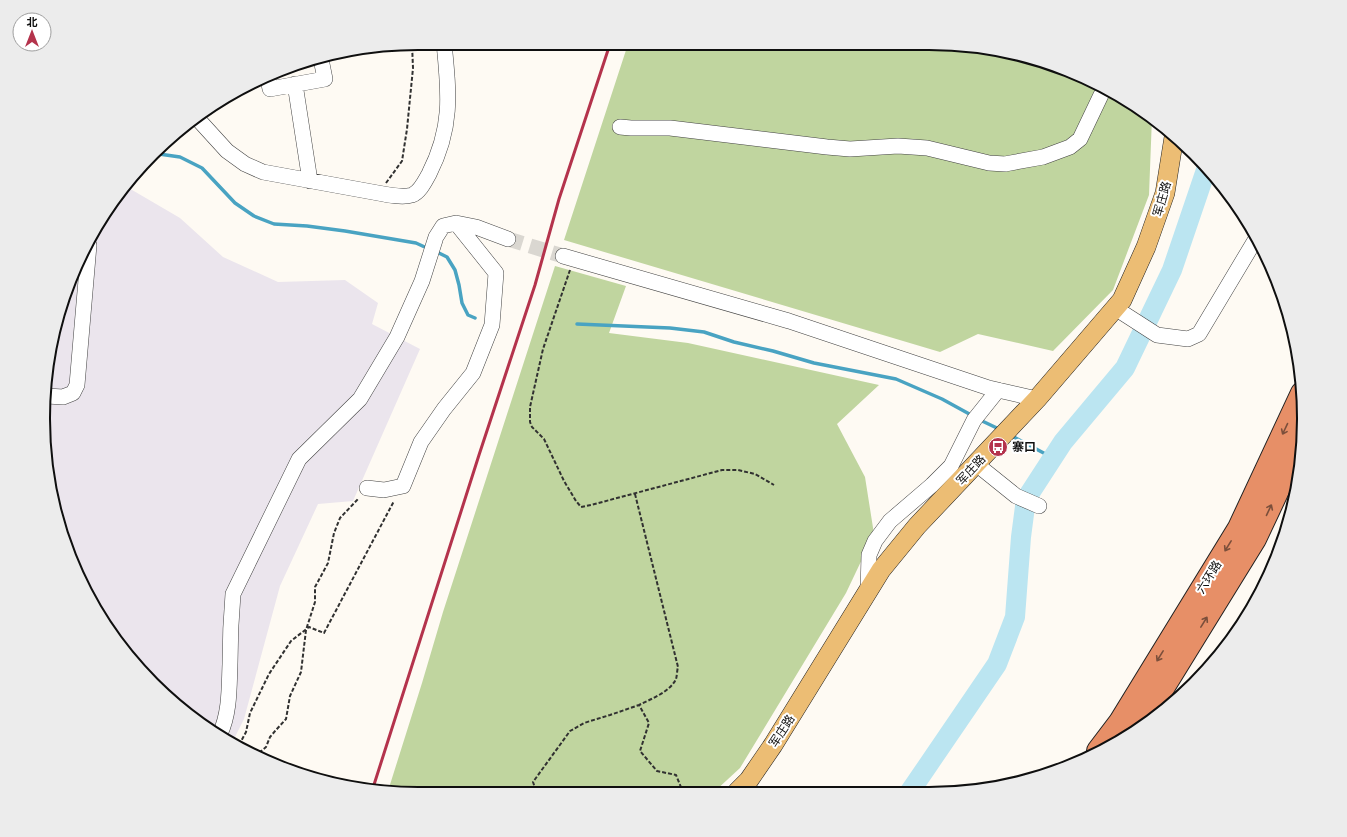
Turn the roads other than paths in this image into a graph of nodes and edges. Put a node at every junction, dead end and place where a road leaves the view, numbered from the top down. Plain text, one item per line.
1 (445, 50) edge
2 (322, 63) edge
3 (269, 82) edge
4 (295, 84) junction
5 (1101, 95) dead end
6 (200, 122) edge
7 (620, 127) dead end
8 (1173, 143) edge
9 (310, 181) junction
10 (456, 223) junction
11 (508, 239) tunnel mouth
12 (1253, 244) edge
13 (88, 256) edge
14 (568, 258) tunnel mouth
15 (1115, 308) junction
16 (998, 390) junction
17 (51, 396) edge
18 (1037, 399) junction
19 (1296, 405) edge
20 (1295, 454) edge
21 (975, 463) junction
22 (367, 488) road end
23 (1039, 506) dead end
24 (868, 591) junction
25 (1146, 716) edge
26 (222, 730) edge
27 (1105, 742) edge
28 (742, 787) edge

1 - 9 street
2 - 4 street
3 - 4 street
4 - 9 street
5 - 7 street
6 - 9 street
8 - 15 main road, 军庄路
10 - 11 street
10 - 22 street
10 - 26 street
12 - 15 street
13 - 17 street
14 - 16 street
15 - 18 main road, 军庄路
16 - 18 street
16 - 24 street
18 - 21 main road, 军庄路
19 -> 27 highway, 六环路
25 -> 20 highway, 六环路
21 - 23 street
21 - 24 main road, 军庄路
24 - 28 main road, 军庄路

